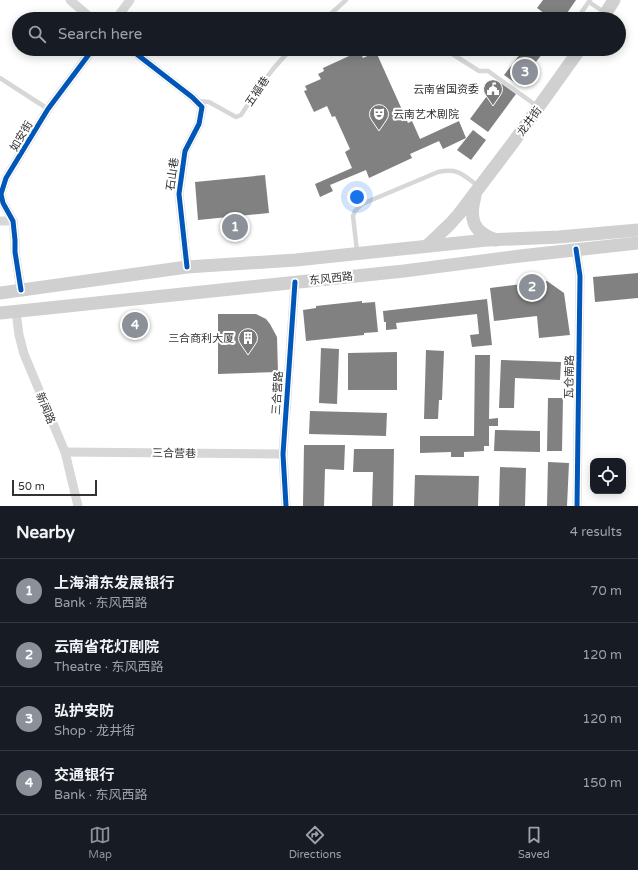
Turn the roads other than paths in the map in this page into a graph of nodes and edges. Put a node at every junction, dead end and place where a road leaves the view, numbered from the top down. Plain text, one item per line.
1 (70, 0) edge
2 (130, 0) edge
3 (346, 0) edge
4 (614, 0) edge
5 (589, 1) edge
6 (84, 12) edge
7 (121, 12) edge
8 (333, 12) edge
9 (582, 12) edge
10 (600, 12) edge
11 (606, 12) edge
12 (89, 56) edge
13 (139, 56) edge
14 (284, 56) edge
15 (455, 56) edge
16 (575, 56) edge
17 (0, 78) edge
18 (196, 101) junction
19 (539, 107) junction
20 (48, 109) junction
21 (477, 190) junction
22 (0, 221) edge
23 (13, 221) junction
24 (638, 230) edge
25 (496, 240) junction
26 (638, 244) edge
27 (427, 246) junction
28 (576, 249) junction
29 (358, 253) junction
30 (187, 267) junction
31 (294, 282) junction
32 (21, 290) junction
33 (0, 293) edge
34 (16, 311) junction
35 (0, 313) edge
36 (64, 452) junction
37 (283, 454) junction
38 (78, 506) edge
39 (286, 506) edge
40 (577, 506) edge

1 - 6 street
2 - 7 street
3 - 8 lane
4 - 11 main road
5 - 9 lane
5 - 10 lane
12 - 20 street, 如安街
13 - 18 street
14 - 18 lane, 五福巷
15 - 19 lane
16 - 19 main road, 龙井街
17 - 20 lane
18 - 30 street, 石山巷
19 - 21 main road, 龙井街
20 - 23 street, 如安街
21 - 25 main road
21 - 27 main road, 龙井街
21 - 29 lane
22 - 23 street
23 - 32 street, 如安街
24 - 25 main road, 东风西路
25 - 27 main road, 东风西路
26 - 28 main road, 东风西路
27 - 29 main road, 东风西路
28 - 31 main road, 东风西路
28 - 40 street, 瓦仓南路
29 - 30 main road, 东风西路
30 - 32 main road, 东风西路
31 - 34 main road, 东风西路
31 - 37 street, 三合营路
32 - 33 main road, 东风西路
34 - 35 main road, 东风西路
34 - 36 street, 新闻路
36 - 37 street, 三合营巷
36 - 38 street, 新闻路
37 - 39 street, 三合营路

